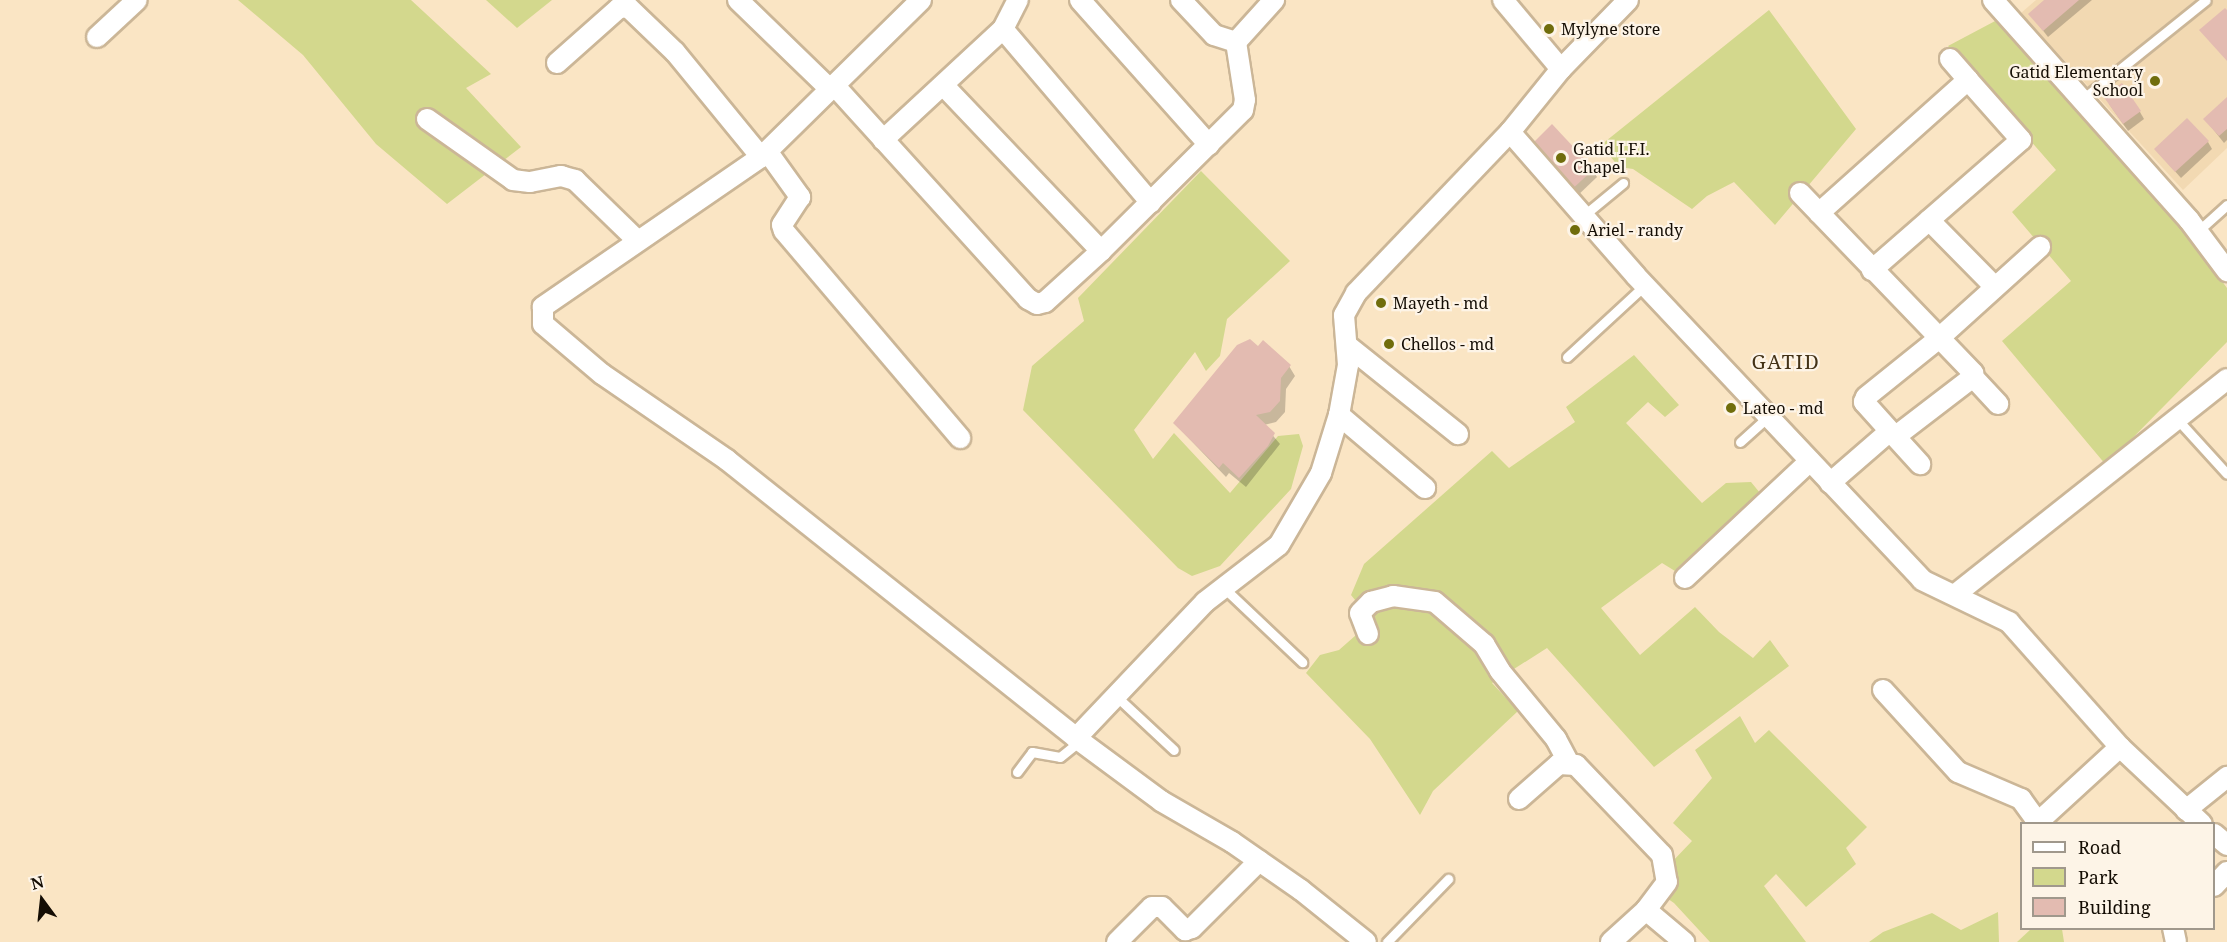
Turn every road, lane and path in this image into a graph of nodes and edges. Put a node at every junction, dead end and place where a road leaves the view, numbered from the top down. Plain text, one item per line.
1 (137, 0) edge
2 (738, 0) edge
3 (921, 0) edge
4 (1018, 0) edge
5 (1080, 0) edge
6 (1181, 0) edge
7 (1274, 0) edge
8 (1503, 0) edge
9 (1628, 0) edge
10 (1994, 0) edge
11 (2206, 0) edge
12 (1003, 30) junction
13 (97, 37) dead end
14 (1236, 42) junction
15 (1950, 59) dead end
16 (557, 63) dead end
17 (1561, 69) junction
18 (1968, 80) junction
19 (944, 86) junction
20 (832, 87) junction
21 (2084, 98) junction
22 (428, 119) dead end
23 (1510, 132) junction
24 (883, 140) junction
25 (1209, 146) junction
26 (764, 154) junction
27 (1623, 183) dead end
28 (1800, 193) dead end
29 (1151, 203) junction
30 (2227, 205) edge
31 (1819, 213) junction
32 (1583, 216) junction
33 (1929, 219) junction
34 (2198, 231) junction
35 (636, 240) junction
36 (2040, 247) dead end
37 (1101, 251) junction
38 (1872, 270) junction
39 (2227, 271) edge
40 (1645, 285) junction
41 (1995, 287) junction
42 (1937, 340) junction
43 (1348, 346) junction
44 (1567, 357) dead end
45 (1973, 377) junction
46 (2227, 379) edge
47 (1998, 404) dead end
48 (1340, 415) junction
49 (1769, 416) junction
50 (2177, 419) junction
51 (1458, 434) dead end
52 (1893, 434) junction
53 (960, 438) dead end
54 (1740, 442) dead end
55 (1810, 461) junction
56 (1920, 464) dead end
57 (2227, 474) edge
58 (1830, 483) junction
59 (1425, 488) dead end
60 (1685, 578) dead end
61 (1224, 588) junction
62 (1956, 594) junction
63 (1368, 634) dead end
64 (1302, 662) dead end
65 (1883, 690) dead end
66 (1116, 696) junction
67 (1078, 740) junction
68 (2120, 747) junction
69 (1174, 750) dead end
70 (1568, 762) junction
71 (1017, 772) dead end
72 (2227, 777) edge
73 (1519, 800) dead end
74 (2186, 810) junction
75 (2036, 822) edge
76 (2200, 822) edge
77 (2215, 835) edge
78 (2227, 845) edge
79 (1258, 861) junction
80 (2227, 872) edge
81 (1448, 879) dead end
82 (2215, 885) edge
83 (1646, 910) junction
84 (1354, 938) edge
85 (1117, 942) edge
86 (1386, 942) edge
87 (1611, 942) edge
88 (1684, 942) edge

1 - 13 street
2 - 20 street
3 - 20 street
4 - 12 street
5 - 25 street
6 - 14 street
7 - 14 street
8 - 17 street
9 - 17 street
10 - 21 street
11 - 21 lane
12 - 19 street
12 - 29 street
14 - 25 street
15 - 18 street
16 - 26 street
17 - 23 street
18 - 31 street
18 - 33 street
19 - 24 street
19 - 37 street
20 - 24 street
20 - 26 street
21 - 34 street
22 - 35 street
23 - 32 street
23 - 43 street
24 - 37 street
25 - 29 street
26 - 35 street
26 - 53 street
27 - 32 lane
28 - 31 street
29 - 37 street
30 - 34 lane
31 - 38 street
32 - 40 street
33 - 38 street
33 - 41 street
34 - 39 street
35 - 67 street
36 - 41 street
38 - 42 street
40 - 44 lane
40 - 49 street
41 - 42 street
42 - 45 street
42 - 52 street
43 - 48 street
43 - 51 street
45 - 47 street
45 - 52 street
46 - 50 street
48 - 59 street
48 - 61 street
49 - 54 lane
49 - 55 street
50 - 57 lane
50 - 62 street
52 - 56 street
52 - 58 street
55 - 58 street
55 - 60 street
58 - 62 street
61 - 64 lane
61 - 66 street
62 - 68 street
63 - 70 street
65 - 75 street
66 - 67 street
66 - 69 lane
67 - 71 lane
67 - 79 street
68 - 74 street
68 - 75 street
70 - 73 street
70 - 83 street
72 - 74 street
74 - 76 street
77 - 78 street
79 - 84 street
79 - 85 street
80 - 82 street
81 - 86 lane
83 - 87 street
83 - 88 street

